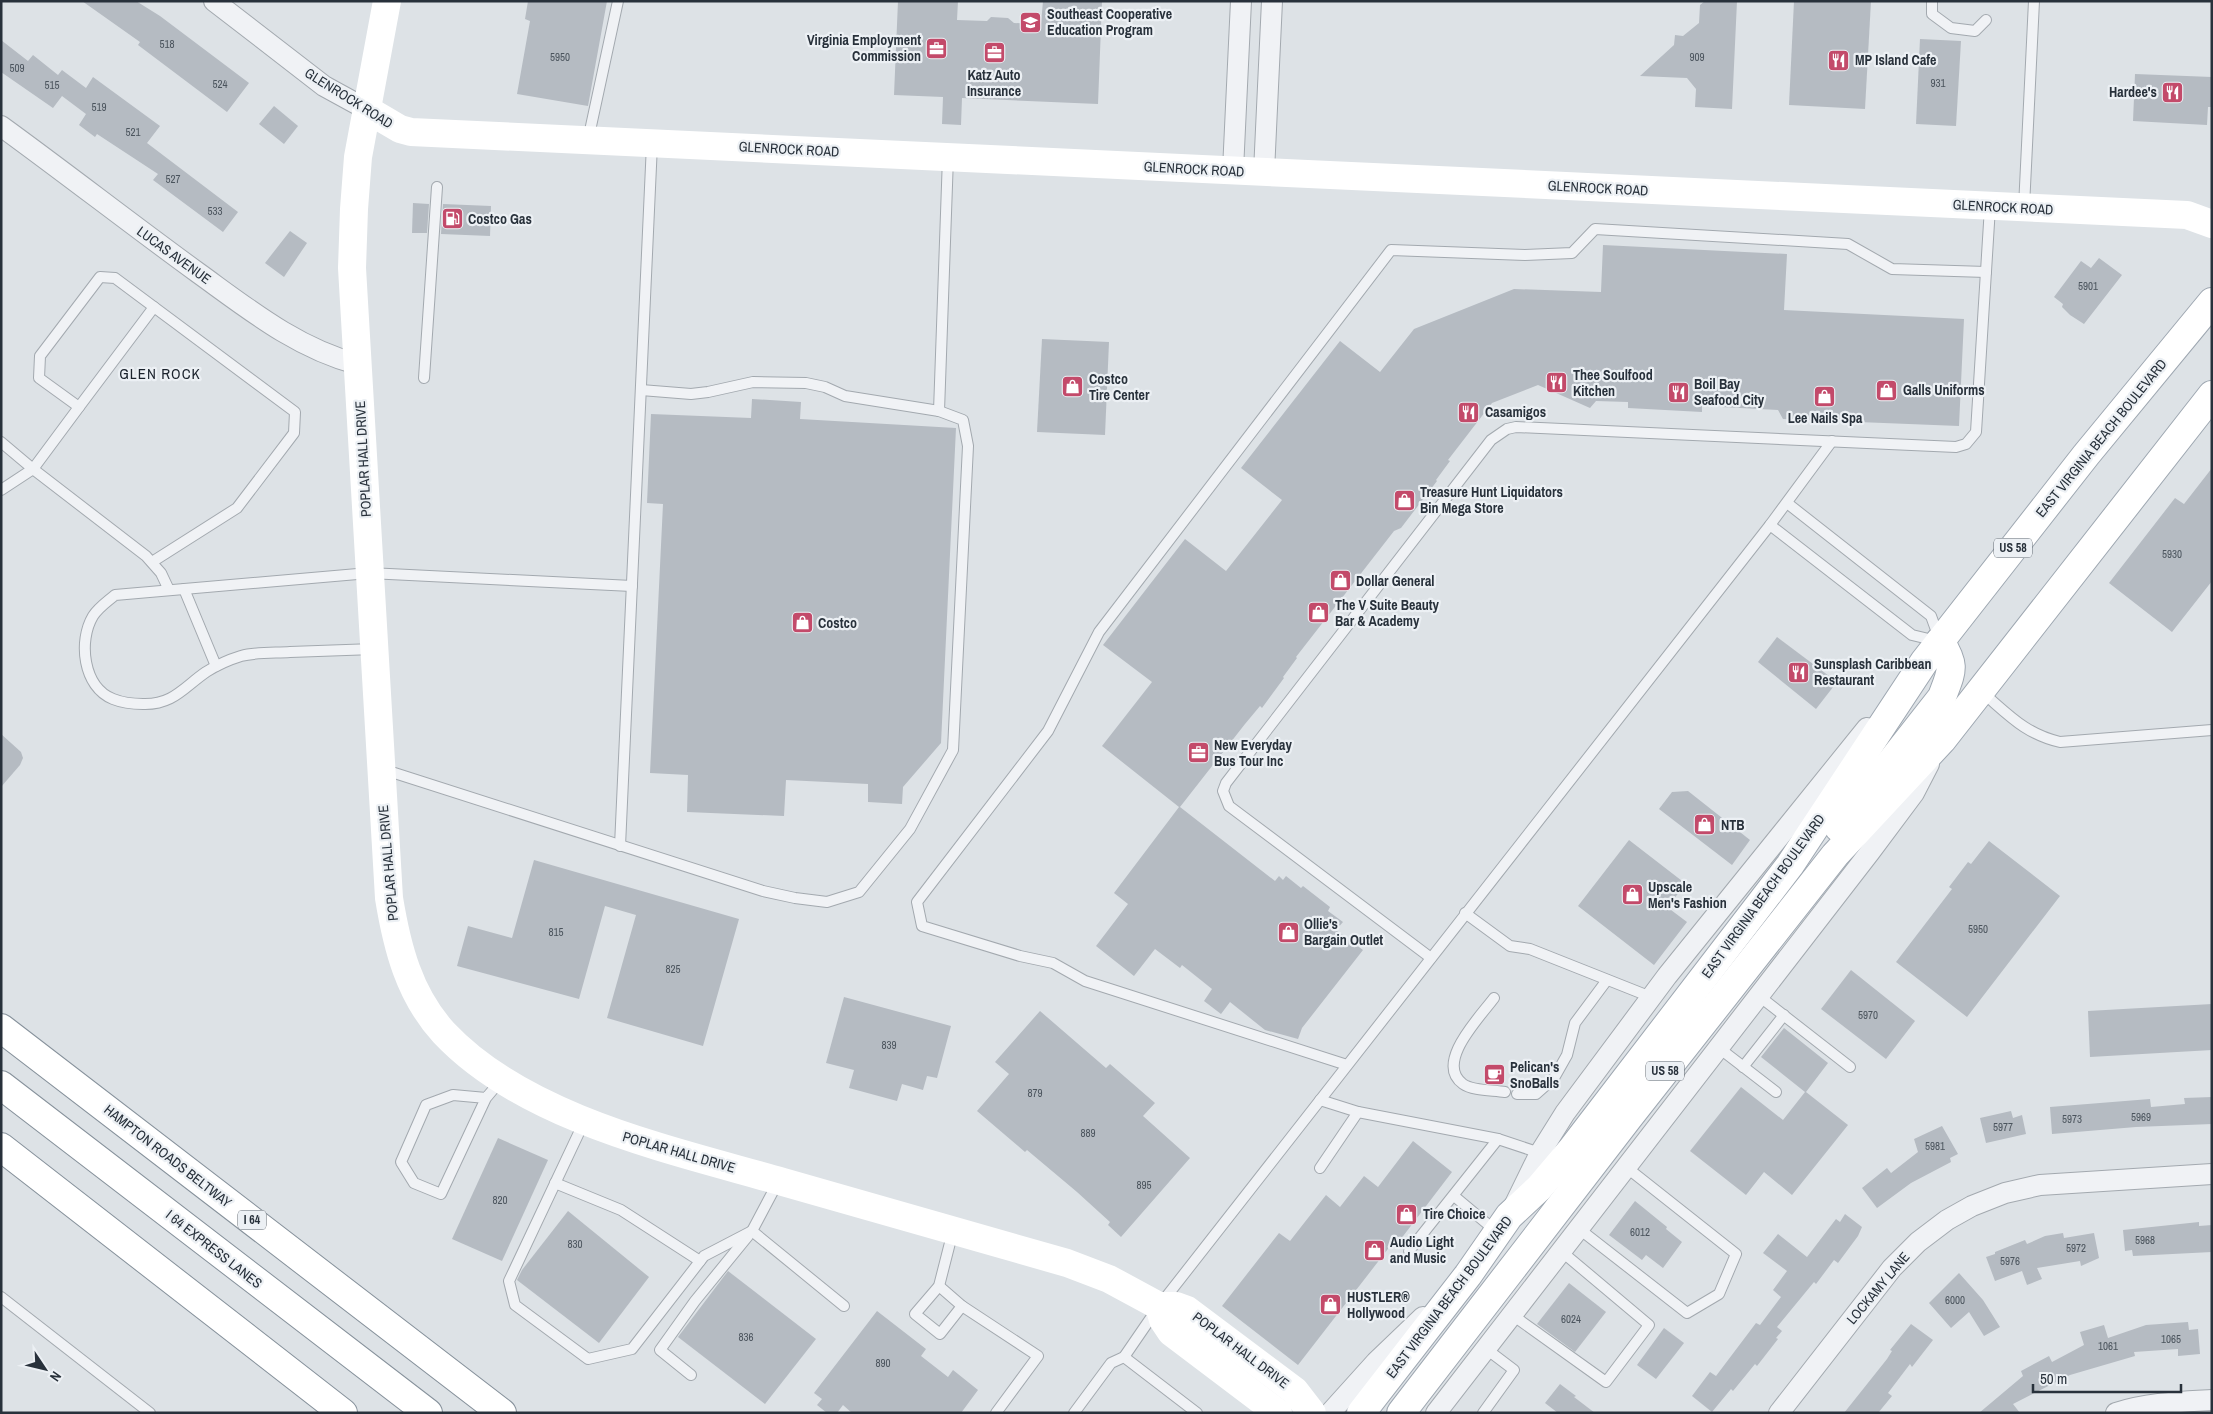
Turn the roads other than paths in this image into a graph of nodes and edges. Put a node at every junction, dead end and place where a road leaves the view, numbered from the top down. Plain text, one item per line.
1 (214, 1) edge
2 (386, 1) edge
3 (618, 1) edge
4 (1241, 1) edge
5 (1272, 1) edge
6 (1932, 1) edge
7 (2034, 1) edge
8 (1986, 20) dead end
9 (366, 109) junction
10 (1, 126) edge
11 (588, 140) junction
12 (652, 143) junction
13 (948, 157) junction
14 (1233, 170) junction
15 (1264, 172) junction
16 (437, 187) dead end
17 (1990, 206) junction
18 (2024, 207) junction
19 (2212, 224) edge
20 (1986, 272) junction
21 (2212, 302) edge
22 (154, 307) junction
23 (357, 364) junction
24 (424, 378) dead end
25 (641, 390) junction
26 (2212, 395) edge
27 (79, 407) junction
28 (939, 411) junction
29 (1832, 441) junction
30 (1, 442) edge
31 (33, 470) junction
32 (1, 490) edge
33 (1787, 503) junction
34 (1770, 525) junction
35 (152, 562) junction
36 (369, 573) junction
37 (632, 586) junction
38 (184, 589) junction
39 (169, 590) junction
40 (374, 649) junction
41 (1932, 652) junction
42 (216, 666) junction
43 (1981, 691) junction
44 (2212, 730) edge
45 (1942, 740) junction
46 (381, 768) junction
47 (620, 846) junction
48 (1812, 885) junction
49 (1465, 913) junction
50 (1430, 958) junction
51 (1607, 980) junction
52 (1759, 996) junction
53 (1494, 998) dead end
54 (1651, 998) junction
55 (1784, 1014) junction
56 (1, 1028) edge
57 (1719, 1048) junction
58 (1347, 1065) junction
59 (1744, 1067) junction
60 (1850, 1067) dead end
61 (1, 1084) edge
62 (494, 1088) junction
63 (1505, 1092) dead end
64 (1776, 1092) dead end
65 (1517, 1094) dead end
66 (1320, 1100) junction
67 (1358, 1112) junction
68 (584, 1121) junction
69 (1498, 1139) junction
70 (1, 1147) edge
71 (1540, 1153) junction
72 (1626, 1167) junction
73 (1320, 1168) dead end
74 (2212, 1174) edge
75 (779, 1181) junction
76 (555, 1183) junction
77 (1454, 1196) junction
78 (1503, 1224) junction
79 (1578, 1228) junction
80 (953, 1230) junction
81 (752, 1231) junction
82 (1409, 1251) dead end
83 (1561, 1251) junction
84 (700, 1262) junction
85 (1468, 1274) junction
86 (939, 1286) junction
87 (1, 1297) edge
88 (844, 1306) dead end
89 (962, 1306) junction
90 (1159, 1306) junction
91 (1511, 1314) junction
92 (1486, 1348) junction
93 (1124, 1357) junction
94 (691, 1376) dead end
95 (2212, 1400) edge
96 (1443, 1410) edge
97 (150, 1413) edge
98 (343, 1413) edge
99 (428, 1413) edge
100 (502, 1413) edge
101 (996, 1413) edge
102 (1074, 1413) edge
103 (1197, 1413) edge
104 (1278, 1413) edge
105 (1312, 1413) edge
106 (1330, 1413) edge
107 (1361, 1413) edge
108 (1402, 1413) edge
109 (1483, 1413) edge
110 (1779, 1413) edge
111 (2116, 1413) edge

1 - 9 street, GLENROCK ROAD
2 - 9 main road, POPLAR HALL DRIVE
3 - 11 lane
4 - 14 street
5 - 15 street
6 - 8 lane
7 - 18 lane
9 - 11 main road, GLENROCK ROAD
9 - 23 main road, POPLAR HALL DRIVE
10 - 23 street, LUCAS AVENUE
11 - 12 main road, GLENROCK ROAD
12 - 13 main road, GLENROCK ROAD
12 - 25 lane
13 - 14 main road, GLENROCK ROAD
13 - 28 lane
14 - 15 main road, GLENROCK ROAD
15 - 17 main road, GLENROCK ROAD
16 - 24 lane
17 - 18 main road, GLENROCK ROAD
17 - 20 lane
18 - 19 main road, GLENROCK ROAD
20 - 29 lane
20 - 58 lane
21 - 41 main road, EAST VIRGINIA BEACH BOULEVARD / US 58
22 - 27 lane
22 - 27 lane
22 - 35 lane
23 - 36 main road, POPLAR HALL DRIVE
25 - 28 lane
25 - 37 lane
26 - 43 main road, EAST VIRGINIA BEACH BOULEVARD / US 58
27 - 31 lane
28 - 47 lane
29 - 33 lane
29 - 50 lane
30 - 31 lane
31 - 32 lane
31 - 35 lane
33 - 34 lane
33 - 41 lane
34 - 41 lane
34 - 49 lane
35 - 39 lane
36 - 37 lane
36 - 38 lane
36 - 40 main road, POPLAR HALL DRIVE
37 - 47 lane
38 - 39 lane
38 - 42 lane
39 - 42 lane
40 - 42 lane
40 - 46 main road, POPLAR HALL DRIVE
41 - 48 main road
41 - 54 street
41 - 78 main road, EAST VIRGINIA BEACH BOULEVARD / US 58
43 - 44 lane
43 - 45 main road, EAST VIRGINIA BEACH BOULEVARD / US 58
45 - 48 main road, EAST VIRGINIA BEACH BOULEVARD / US 58
45 - 52 street
46 - 47 lane
46 - 62 main road, POPLAR HALL DRIVE
48 - 108 main road, EAST VIRGINIA BEACH BOULEVARD / US 58
49 - 50 lane
49 - 51 lane
50 - 58 lane
51 - 54 lane
51 - 65 lane
52 - 55 lane
52 - 57 street
53 - 63 lane
54 - 71 street
55 - 59 lane
55 - 60 lane
56 - 100 main road, HAMPTON ROADS BELTWAY / I 64
57 - 59 lane
57 - 72 street
58 - 66 lane
59 - 64 lane
61 - 99 main road, I 64 EXPRESS LANES
62 - 62 lane
62 - 68 main road, POPLAR HALL DRIVE
66 - 67 lane
66 - 90 lane
67 - 69 lane
67 - 73 lane
68 - 75 main road, POPLAR HALL DRIVE
68 - 76 lane
69 - 71 lane
69 - 77 lane
70 - 98 main road
71 - 78 street
72 - 79 street
72 - 79 lane
74 - 110 street, LOCKAMY LANE
75 - 80 main road, POPLAR HALL DRIVE
75 - 81 lane
76 - 84 lane
76 - 84 lane
77 - 78 lane
77 - 82 lane
78 - 85 main road, EAST VIRGINIA BEACH BOULEVARD / US 58
79 - 83 street
80 - 86 lane
80 - 90 main road, POPLAR HALL DRIVE
81 - 84 lane
81 - 88 lane
81 - 94 lane
83 - 91 street
83 - 91 lane
85 - 106 street
85 - 107 main road, EAST VIRGINIA BEACH BOULEVARD / US 58
86 - 89 lane
86 - 89 lane
87 - 97 lane
89 - 101 lane
90 - 93 lane
90 - 104 main road, POPLAR HALL DRIVE
90 - 105 main road, POPLAR HALL DRIVE
91 - 92 street
92 - 96 street
92 - 109 lane
93 - 102 lane
93 - 103 lane
95 - 111 street

